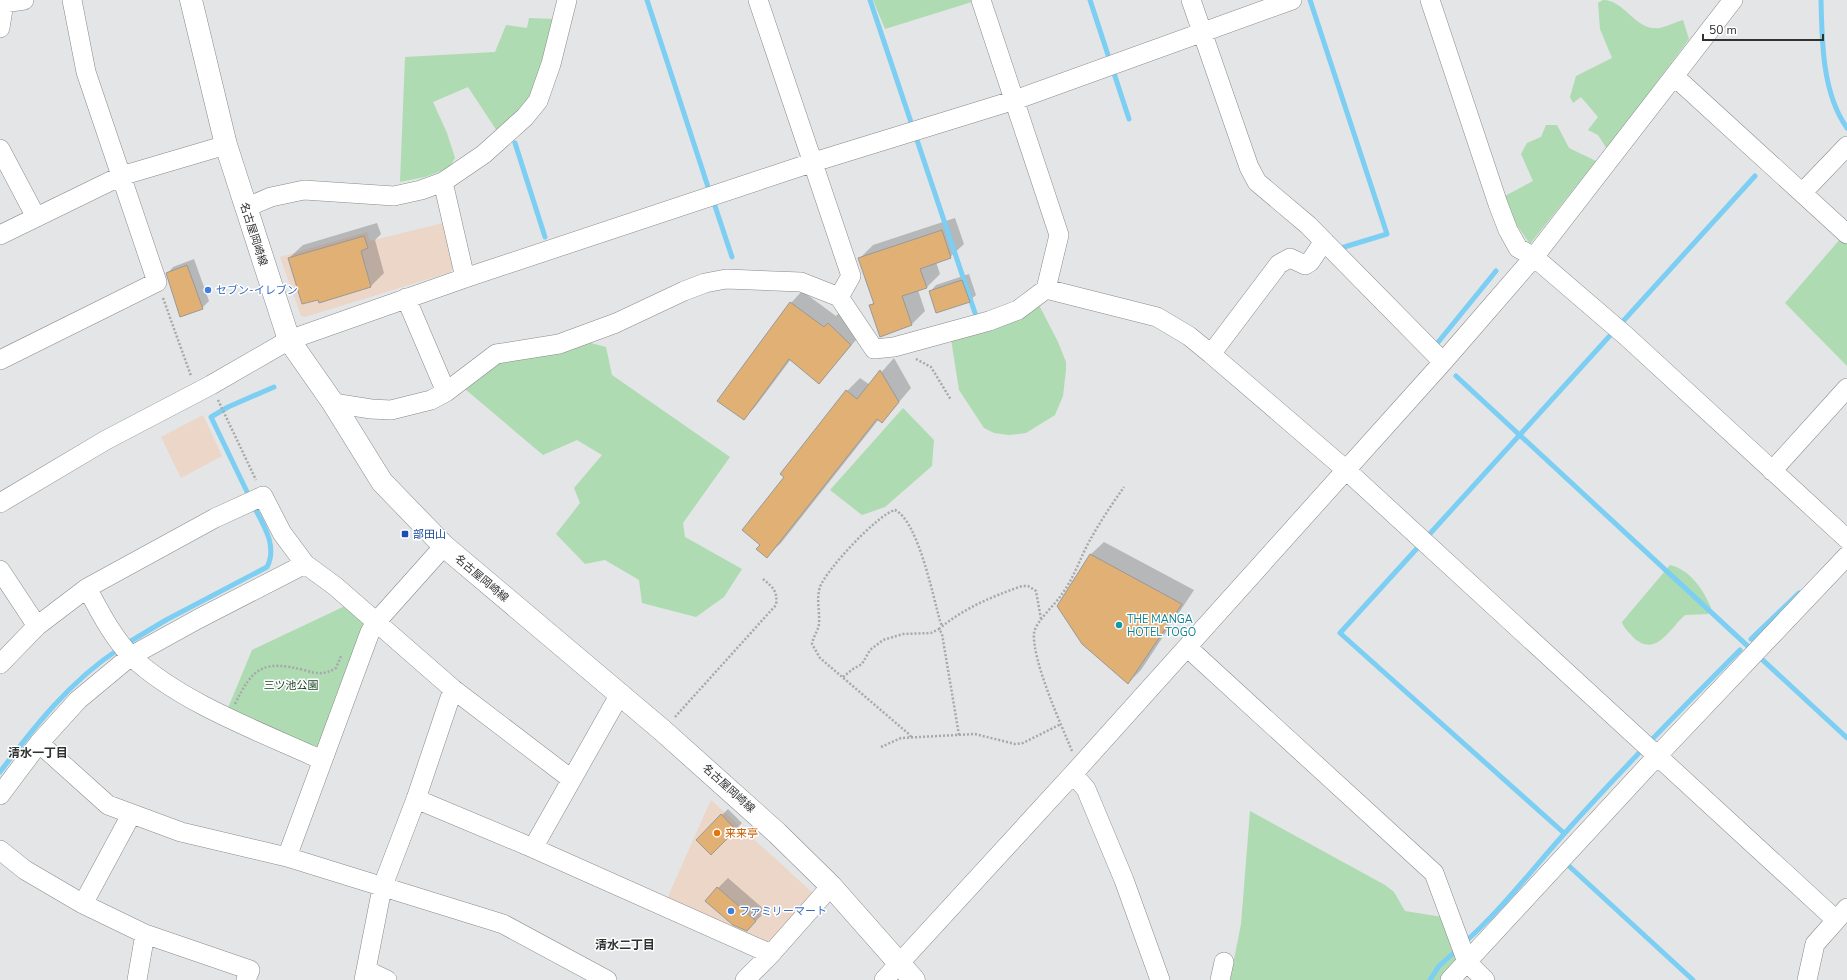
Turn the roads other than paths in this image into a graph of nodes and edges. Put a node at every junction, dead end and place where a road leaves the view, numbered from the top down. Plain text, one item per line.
1 (24, 0) edge
2 (72, 0) edge
3 (191, 0) edge
4 (567, 0) edge
5 (758, 0) edge
6 (981, 0) edge
7 (1191, 0) edge
8 (1292, 0) edge
9 (1430, 0) edge
10 (1733, 0) edge
11 (0, 28) edge
12 (1202, 32) junction
13 (1674, 76) junction
14 (1015, 100) junction
15 (226, 145) junction
16 (1847, 146) edge
17 (0, 149) edge
18 (814, 162) junction
19 (121, 176) junction
20 (443, 182) junction
21 (1802, 193) junction
22 (245, 208) junction
23 (36, 217) junction
24 (1847, 234) edge
25 (0, 235) edge
26 (1324, 241) junction
27 (1534, 257) junction
28 (465, 278) junction
29 (1046, 289) junction
30 (840, 297) junction
31 (406, 298) junction
32 (289, 340) junction
33 (1211, 354) junction
34 (0, 360) edge
35 (1443, 362) junction
36 (1847, 388) edge
37 (446, 392) junction
38 (333, 404) junction
39 (1345, 469) junction
40 (1772, 471) junction
41 (0, 504) edge
42 (1847, 539) edge
43 (444, 546) junction
44 (1847, 556) edge
45 (305, 564) junction
46 (0, 570) edge
47 (87, 588) junction
48 (377, 621) junction
49 (37, 626) junction
50 (1187, 647) junction
51 (131, 656) junction
52 (0, 664) edge
53 (454, 689) junction
54 (620, 694) junction
55 (39, 742) junction
56 (1658, 754) junction
57 (322, 760) junction
58 (1078, 769) junction
59 (571, 778) junction
60 (0, 795) edge
61 (416, 799) junction
62 (131, 815) junction
63 (533, 848) junction
64 (0, 850) edge
65 (287, 857) junction
66 (831, 886) junction
67 (382, 888) junction
68 (83, 904) junction
69 (1842, 914) edge
70 (145, 934) junction
71 (771, 954) junction
72 (899, 962) junction
73 (1224, 962) dead end
74 (1467, 962) junction
75 (365, 975) edge
76 (137, 980) edge
77 (246, 980) edge
78 (387, 980) edge
79 (607, 980) edge
80 (746, 980) edge
81 (884, 980) edge
82 (914, 980) edge
83 (1160, 980) edge
84 (1220, 980) edge
85 (1450, 980) edge
86 (1486, 980) edge
87 (1807, 980) edge

1 - 11 street
2 - 19 street
3 - 15 main road, 名古屋岡崎線
4 - 20 street
5 - 18 street
6 - 14 street
7 - 12 street
8 - 12 street
9 - 27 street
10 - 13 street
12 - 14 street
12 - 26 street
13 - 21 street
13 - 27 street
14 - 18 street
14 - 29 street
15 - 19 street
15 - 22 main road, 名古屋岡崎線
16 - 21 street
17 - 23 street
18 - 28 street
18 - 30 street
19 - 23 street
19 - 34 street
20 - 22 street
20 - 28 street
21 - 24 street
22 - 32 main road, 名古屋岡崎線
23 - 25 street
26 - 33 street
26 - 35 street
27 - 35 street
27 - 40 street
28 - 31 street
29 - 30 street
29 - 33 street
30 - 37 street
31 - 32 street
31 - 37 street
32 - 38 main road, 名古屋岡崎線
32 - 41 street
33 - 39 street
35 - 39 street
36 - 40 street
37 - 38 street
38 - 43 main road, 名古屋岡崎線
39 - 50 street
39 - 56 street
40 - 42 street
43 - 48 street
43 - 54 main road, 名古屋岡崎線
44 - 56 street
45 - 47 street
45 - 48 street
45 - 51 street
46 - 49 street
47 - 49 street
47 - 51 street
48 - 53 street
48 - 57 street
49 - 52 street
50 - 58 street
50 - 74 street
51 - 55 street
51 - 57 street
53 - 59 street
53 - 61 street
54 - 59 street
54 - 66 main road, 名古屋岡崎線
55 - 60 street
55 - 62 street
56 - 69 street
56 - 74 street
57 - 65 street
58 - 72 street
58 - 83 street
59 - 63 street
61 - 63 street
61 - 67 street
62 - 65 street
62 - 68 street
63 - 71 street
64 - 68 street
65 - 67 street
66 - 71 street
66 - 72 main road, 名古屋岡崎線
67 - 75 street
67 - 79 street
68 - 70 street
69 - 87 street
70 - 76 street
70 - 77 street
71 - 80 street
72 - 81 street
72 - 82 main road, 名古屋岡崎線
73 - 84 street
74 - 85 street
74 - 86 street
75 - 78 street

